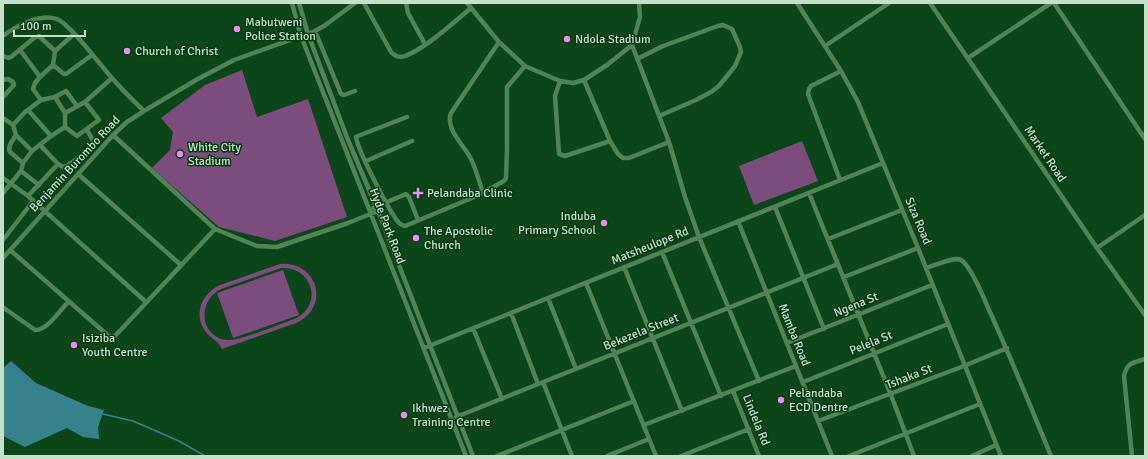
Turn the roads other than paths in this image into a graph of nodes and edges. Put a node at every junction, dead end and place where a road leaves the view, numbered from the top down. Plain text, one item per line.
1 (292, 3) edge
2 (299, 3) edge
3 (355, 3) edge
4 (364, 3) edge
5 (406, 3) edge
6 (467, 3) edge
7 (639, 3) edge
8 (797, 3) edge
9 (889, 3) edge
10 (930, 3) edge
11 (1053, 3) edge
12 (471, 8) junction
13 (315, 31) junction
14 (74, 34) junction
15 (308, 34) junction
16 (3, 36) edge
17 (301, 36) junction
18 (500, 42) junction
19 (425, 44) junction
20 (632, 45) junction
21 (825, 46) junction
22 (20, 50) junction
23 (56, 51) junction
24 (92, 55) junction
25 (3, 56) edge
26 (968, 58) junction
27 (637, 59) junction
28 (53, 65) junction
29 (525, 66) junction
30 (841, 71) junction
31 (40, 77) junction
32 (112, 78) junction
33 (3, 80) edge
34 (584, 80) junction
35 (560, 81) junction
36 (355, 91) dead end
37 (3, 97) edge
38 (54, 97) junction
39 (41, 100) junction
40 (84, 102) junction
41 (77, 106) junction
42 (28, 110) junction
43 (144, 111) junction
44 (65, 113) junction
45 (660, 116) junction
46 (408, 117) dead end
47 (3, 118) edge
48 (13, 125) junction
49 (65, 127) junction
50 (87, 130) junction
51 (113, 135) junction
52 (16, 136) junction
53 (51, 136) junction
54 (1145, 139) edge
55 (412, 141) dead end
56 (610, 141) junction
57 (669, 142) junction
58 (40, 145) junction
59 (32, 151) junction
60 (366, 161) junction
61 (23, 163) junction
62 (883, 163) junction
63 (58, 164) junction
64 (21, 171) junction
65 (78, 174) junction
66 (3, 178) edge
67 (840, 180) junction
68 (11, 184) junction
69 (39, 185) junction
70 (3, 192) edge
71 (483, 193) junction
72 (809, 193) junction
73 (28, 196) junction
74 (34, 201) junction
75 (386, 202) junction
76 (774, 207) junction
77 (377, 209) junction
78 (902, 210) junction
79 (45, 212) junction
80 (370, 212) junction
81 (1145, 215) edge
82 (418, 220) junction
83 (738, 221) junction
84 (215, 230) junction
85 (4, 237) edge
86 (699, 237) junction
87 (828, 239) junction
88 (918, 248) junction
89 (1097, 248) junction
90 (10, 250) junction
91 (662, 252) junction
92 (3, 258) edge
93 (838, 264) junction
94 (181, 265) junction
95 (624, 267) junction
96 (926, 268) junction
97 (844, 277) junction
98 (804, 278) junction
99 (586, 283) junction
100 (932, 285) junction
101 (767, 293) junction
102 (548, 298) junction
103 (69, 301) junction
104 (146, 302) junction
105 (4, 308) edge
106 (728, 308) junction
107 (512, 313) junction
108 (859, 315) junction
109 (1145, 315) edge
110 (691, 323) junction
111 (948, 324) junction
112 (473, 328) junction
113 (824, 329) junction
114 (653, 338) junction
115 (787, 343) junction
116 (430, 346) junction
117 (424, 348) junction
118 (1007, 348) junction
119 (874, 353) junction
120 (615, 354) junction
121 (1145, 359) edge
122 (796, 366) junction
123 (964, 366) junction
124 (576, 369) junction
125 (758, 381) junction
126 (543, 382) junction
127 (803, 382) junction
128 (538, 384) junction
129 (733, 391) junction
130 (891, 394) junction
131 (721, 396) junction
132 (502, 399) junction
133 (634, 401) junction
134 (980, 404) junction
135 (682, 411) junction
136 (457, 416) junction
137 (451, 419) junction
138 (818, 421) junction
139 (644, 426) junction
140 (748, 429) junction
141 (561, 430) junction
142 (906, 434) junction
143 (649, 439) junction
144 (996, 445) junction
145 (466, 456) edge
146 (473, 456) edge
147 (497, 456) edge
148 (572, 456) edge
149 (606, 456) edge
150 (656, 456) edge
151 (681, 456) edge
152 (759, 456) edge
153 (832, 456) edge
154 (849, 456) edge
155 (914, 456) edge
156 (972, 456) edge
157 (1001, 456) edge
158 (1051, 456) edge
159 (1132, 456) edge

1 - 17 street, Hyde Park Road
2 - 15 street, Hyde Park Road
3 - 13 street, Benjamin Burombo Road
4 - 19 street
5 - 19 street
6 - 12 street
7 - 20 street
8 - 21 street, Siza Road
9 - 21 street
10 - 26 street, Market Road
11 - 26 street
11 - 54 street
12 - 18 street
12 - 19 street
13 - 15 street, Benjamin Burombo Road
13 - 36 street
14 - 16 street
14 - 23 street
14 - 24 street
15 - 17 street, Benjamin Burombo Road
15 - 77 street, Hyde Park Road
17 - 43 street, Benjamin Burombo Road
17 - 80 street, Hyde Park Road
18 - 29 street
18 - 71 street
20 - 27 street
20 - 34 street
21 - 30 street, Siza Road
22 - 23 street
22 - 25 street
22 - 31 street
23 - 28 street
24 - 28 street
24 - 32 street
26 - 89 street, Market Road
27 - 45 street
27 - 45 street
28 - 31 street
29 - 35 street
29 - 71 street
30 - 62 street, Siza Road
30 - 67 street
31 - 39 street
32 - 40 street
32 - 43 street
33 - 37 street
34 - 35 street
34 - 56 street
35 - 56 street
38 - 39 street
38 - 41 street
38 - 44 street
39 - 42 street
40 - 41 street
40 - 50 street
41 - 44 street
42 - 48 street
42 - 53 street
43 - 51 street, Benjamin Burombo Road
44 - 49 street
45 - 57 street
46 - 60 street
47 - 48 street
48 - 52 street
49 - 50 street
49 - 53 street
50 - 63 street
51 - 65 street, Benjamin Burombo Road
51 - 84 street
52 - 59 street
52 - 61 street
53 - 58 street
55 - 60 street
56 - 57 street
57 - 86 street
58 - 59 street
58 - 63 street
59 - 61 street
60 - 75 street
61 - 64 street
62 - 67 street, Matsheulope Rd
62 - 78 street, Siza Road
63 - 69 street
64 - 68 street
64 - 69 street
65 - 79 street, Benjamin Burombo Road
65 - 94 street
66 - 68 street
67 - 72 street, Matsheulope Rd
68 - 70 street
68 - 73 street
69 - 73 street
71 - 82 street
72 - 76 street, Matsheulope Rd
72 - 87 street
73 - 74 street
74 - 79 street
74 - 85 street
75 - 77 street
75 - 82 street
75 - 82 street
76 - 83 street, Matsheulope Rd
76 - 98 street
77 - 80 street
77 - 116 street, Hyde Park Road
78 - 87 street
78 - 88 street, Siza Road
79 - 90 street, Benjamin Burombo Road
79 - 104 street
80 - 84 street
80 - 117 street, Hyde Park Road
81 - 89 street
83 - 86 street, Matsheulope Rd
83 - 101 street, Mamba Road
84 - 94 street
86 - 91 street, Matsheulope Rd
86 - 106 street
87 - 93 street
88 - 96 street, Siza Road
88 - 97 street
89 - 109 street, Market Road
90 - 92 street, Benjamin Burombo Road
90 - 103 street
91 - 95 street, Matsheulope Rd
91 - 110 street
93 - 97 street
93 - 98 street, Bekezela Street
94 - 104 street
95 - 99 street, Matsheulope Rd
95 - 114 street
96 - 100 street, Siza Road
96 - 118 street
97 - 108 street
98 - 101 street, Bekezela Street
98 - 113 street
99 - 102 street, Matsheulope Rd
99 - 120 street
100 - 108 street, Ngena St
100 - 111 street, Siza Road
101 - 106 street, Bekezela Street
101 - 115 street, Mamba Road
102 - 107 street, Matsheulope Rd
102 - 124 street
103 - 104 street
103 - 105 street
106 - 110 street, Bekezela Street
106 - 125 street
107 - 112 street, Matsheulope Rd
107 - 128 street
108 - 113 street, Ngena St
108 - 119 street
110 - 114 street, Bekezela Street
110 - 131 street
111 - 119 street, Pelela St
111 - 123 street, Siza Road
112 - 116 street, Matsheulope Rd
112 - 132 street
113 - 115 street, Ngena St
114 - 120 street, Bekezela Street
114 - 135 street
115 - 122 street, Mamba Road
116 - 117 street, Matsheulope Rd
116 - 136 street, Hyde Park Road
117 - 137 street, Hyde Park Road
118 - 123 street, Tshaka St
118 - 158 street
119 - 127 street, Pelela St
119 - 130 street
120 - 124 street, Bekezela Street
120 - 133 street
121 - 159 street
122 - 125 street
122 - 127 street, Mamba Road
123 - 130 street, Tshaka St
123 - 134 street, Siza Road
124 - 126 street, Bekezela Street
125 - 129 street
126 - 128 street, Bekezela Street
126 - 141 street
127 - 138 street, Mamba Road
128 - 132 street, Bekezela Street
129 - 131 street
129 - 140 street, Lindela Rd
130 - 138 street, Tshaka St
130 - 142 street
131 - 135 street
132 - 136 street, Bekezela Street
133 - 139 street
133 - 141 street
134 - 142 street
134 - 144 street, Siza Road
135 - 139 street
136 - 137 street, Bekezela Street
136 - 146 street, Hyde Park Road
137 - 145 street, Hyde Park Road
138 - 153 street, Mamba Road
139 - 143 street
140 - 151 street
140 - 152 street, Lindela Rd
141 - 147 street
141 - 148 street
142 - 154 street
142 - 155 street
143 - 149 street
143 - 150 street
144 - 156 street
144 - 157 street, Siza Road

